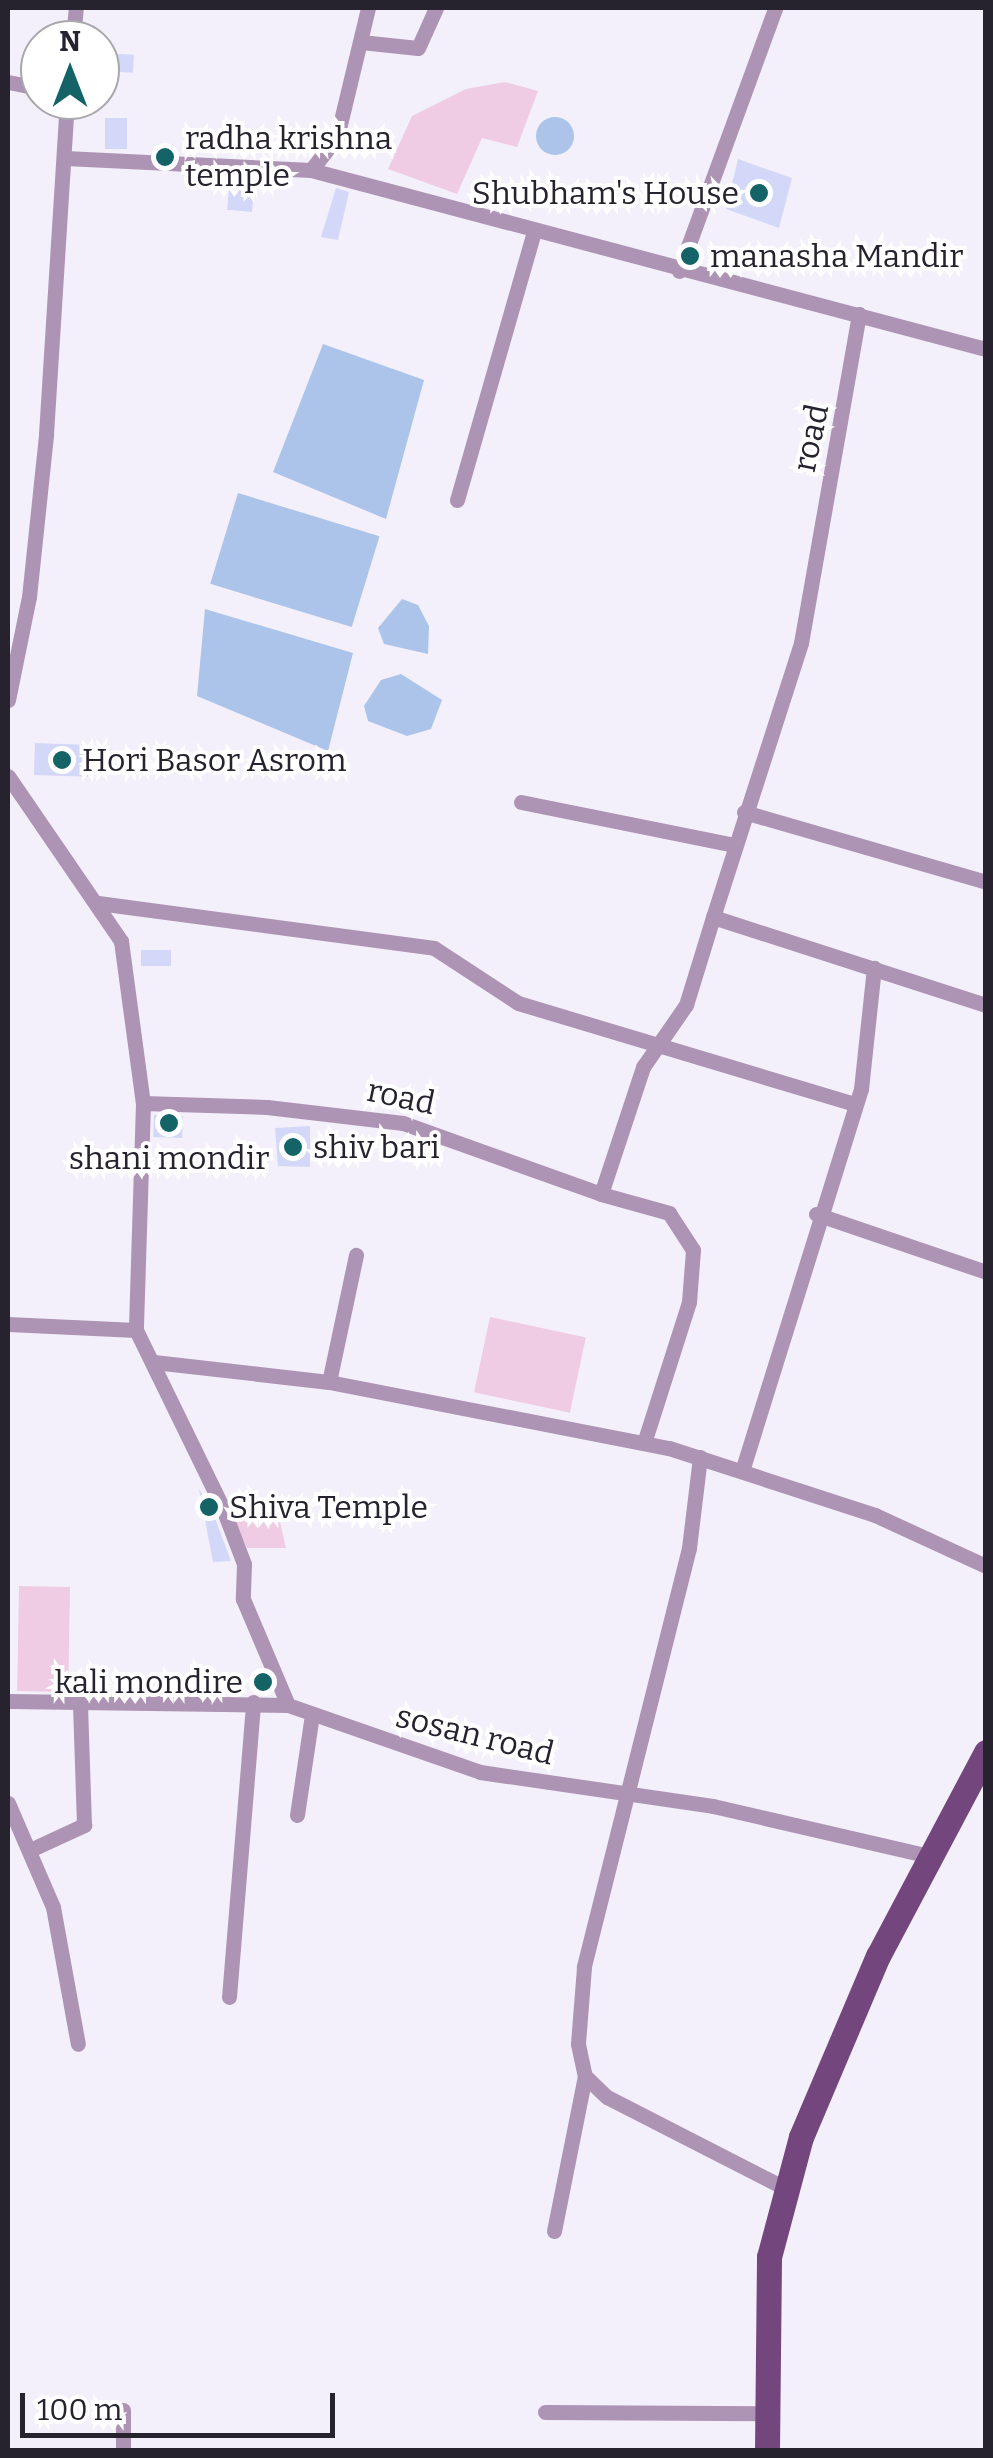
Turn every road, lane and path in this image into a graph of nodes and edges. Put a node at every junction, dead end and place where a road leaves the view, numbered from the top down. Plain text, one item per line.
1 (368, 8) edge
2 (436, 8) edge
3 (776, 8) edge
4 (362, 42) junction
5 (66, 120) edge
6 (65, 158) junction
7 (311, 170) junction
8 (534, 231) junction
9 (679, 272) junction
10 (859, 314) junction
11 (986, 350) edge
12 (457, 500) dead end
13 (8, 700) edge
14 (8, 776) edge
15 (521, 802) dead end
16 (744, 812) junction
17 (734, 846) junction
18 (986, 882) edge
19 (98, 903) junction
20 (713, 917) junction
21 (874, 968) junction
22 (986, 1005) edge
23 (654, 1048) junction
24 (143, 1103) junction
25 (855, 1104) junction
26 (600, 1194) junction
27 (816, 1214) junction
28 (356, 1255) dead end
29 (986, 1272) edge
30 (8, 1324) edge
31 (141, 1336) junction
32 (154, 1362) junction
33 (330, 1382) junction
34 (644, 1443) junction
35 (700, 1457) junction
36 (742, 1471) junction
37 (986, 1566) edge
38 (8, 1701) edge
39 (253, 1702) junction
40 (80, 1704) junction
41 (288, 1705) junction
42 (312, 1716) junction
43 (986, 1752) edge
44 (978, 1786) edge
45 (632, 1792) junction
46 (8, 1803) edge
47 (297, 1815) dead end
48 (30, 1850) junction
49 (929, 1856) junction
50 (229, 1997) dead end
51 (78, 2044) dead end
52 (586, 2076) junction
53 (787, 2189) junction
54 (554, 2231) dead end
55 (124, 2410) dead end
56 (545, 2412) dead end
57 (764, 2413) junction
58 (123, 2450) edge
59 (767, 2450) edge

1 - 4 street
2 - 4 street
3 - 9 street
4 - 7 street
5 - 6 street
6 - 7 street
6 - 13 street
7 - 8 street
8 - 9 street
8 - 12 street
9 - 10 street
10 - 11 street
10 - 16 street, road
14 - 19 street
15 - 17 street
16 - 17 street, road
16 - 18 street
17 - 20 street, road
19 - 23 street
19 - 24 street
20 - 21 street
20 - 23 street, road
21 - 22 street
21 - 25 street
23 - 25 street
23 - 26 street, road
24 - 26 street, road
24 - 31 street
25 - 27 street
26 - 34 street
27 - 29 street
27 - 36 street
28 - 33 street
30 - 31 street
31 - 32 street
32 - 33 street
32 - 41 street
33 - 34 street
34 - 35 street
35 - 36 street
35 - 45 street
36 - 37 street
38 - 40 street, sosan road
39 - 40 street, sosan road
39 - 41 street, sosan road
39 - 50 street
40 - 48 street
41 - 42 street, sosan road
42 - 45 street, sosan road
42 - 47 street
43 - 44 main road
44 - 49 main road
45 - 49 street, sosan road
45 - 52 street
46 - 48 street
48 - 51 street
49 - 53 main road
52 - 53 street
52 - 54 street
53 - 57 main road
55 - 58 street
56 - 57 street
57 - 59 main road

